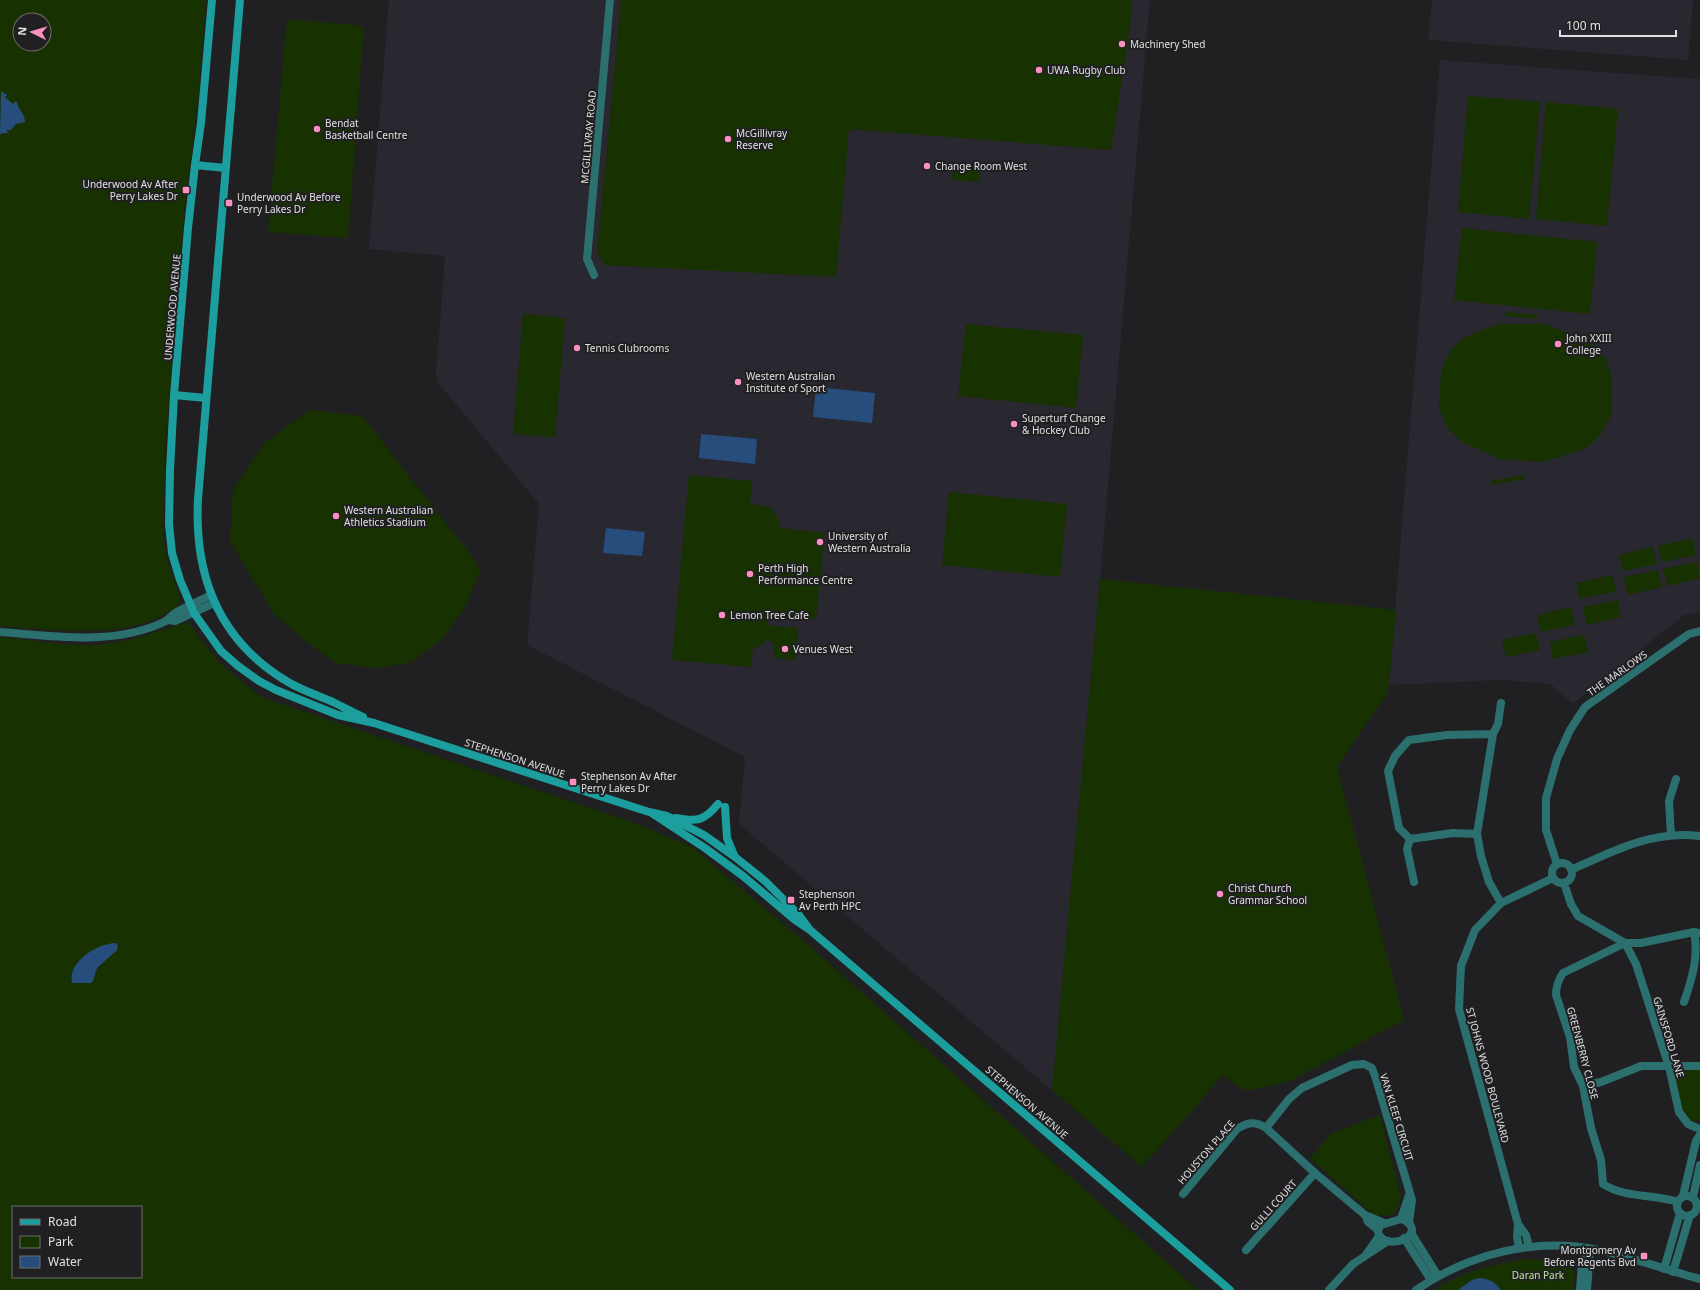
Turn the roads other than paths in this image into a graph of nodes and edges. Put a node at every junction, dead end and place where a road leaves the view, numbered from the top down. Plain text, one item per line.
1 (212, 0) edge
2 (240, 0) edge
3 (610, 0) edge
4 (195, 165) junction
5 (226, 168) junction
6 (594, 275) dead end
7 (174, 395) junction
8 (206, 398) junction
9 (211, 595) junction
10 (214, 603) junction
11 (192, 609) junction
12 (1700, 631) edge
13 (0, 632) edge
14 (1501, 703) dead end
15 (374, 723) junction
16 (1492, 734) junction
17 (1676, 778) dead end
18 (649, 812) junction
19 (668, 816) junction
20 (1477, 834) junction
21 (1671, 835) junction
22 (1700, 836) edge
23 (1410, 838) junction
24 (735, 858) junction
25 (1557, 864) junction
26 (1571, 870) junction
27 (1553, 878) junction
28 (1414, 882) dead end
29 (1564, 883) junction
30 (1501, 903) junction
31 (810, 930) junction
32 (1697, 932) edge
33 (1625, 943) junction
34 (1684, 1002) dead end
35 (1700, 1066) edge
36 (1669, 1067) junction
37 (1583, 1086) junction
38 (1266, 1128) junction
39 (1700, 1129) edge
40 (1700, 1135) edge
41 (1700, 1165) edge
42 (1315, 1173) junction
43 (1183, 1194) dead end
44 (1693, 1197) junction
45 (1680, 1199) junction
46 (1698, 1209) edge
47 (1680, 1213) junction
48 (1364, 1215) junction
49 (1690, 1215) junction
50 (1405, 1221) junction
51 (1384, 1223) junction
52 (1518, 1224) junction
53 (1378, 1233) junction
54 (1408, 1236) junction
55 (1388, 1241) junction
56 (1529, 1247) junction
57 (1519, 1248) junction
58 (1587, 1248) junction
59 (1246, 1250) dead end
60 (1364, 1256) junction
61 (1664, 1269) junction
62 (1673, 1272) junction
63 (1434, 1278) junction
64 (1700, 1279) edge
65 (1230, 1290) edge
66 (1329, 1290) edge
67 (1416, 1290) edge
68 (1580, 1290) edge
69 (1587, 1290) edge

1 - 4 main road, UNDERWOOD AVENUE
2 - 5 main road
3 - 6 street, MCGILLIVRAY ROAD
4 - 5 main road
4 - 7 main road, UNDERWOOD AVENUE
5 - 8 main road
7 - 8 main road
7 - 11 main road, UNDERWOOD AVENUE
8 - 9 main road
9 - 10 main road
9 - 11 street
10 - 11 street
10 - 15 main road, STEPHENSON AVENUE
11 - 13 street
11 - 15 main road, STEPHENSON AVENUE
12 - 25 street, THE MARLOWS
14 - 16 street
15 - 18 main road, STEPHENSON AVENUE
16 - 20 street
16 - 23 street
17 - 21 street
18 - 19 main road, STEPHENSON AVENUE
18 - 31 main road, STEPHENSON AVENUE
19 - 24 main road, STEPHENSON AVENUE
19 - 24 main road
20 - 23 street
20 - 30 street
21 - 22 street
21 - 26 street
23 - 28 street
24 - 31 main road, STEPHENSON AVENUE
25 - 26 street
25 - 27 street
26 - 29 street
27 - 29 street
27 - 30 street, ST JOHNS WOOD BOULEVARD
29 - 33 street
30 - 52 street, ST JOHNS WOOD BOULEVARD
31 - 65 main road, STEPHENSON AVENUE
32 - 33 street
32 - 34 street
33 - 36 street, GAINSFORD LANE
33 - 37 street, GREENBERRY CLOSE
35 - 36 street
36 - 37 street
36 - 39 street, GAINSFORD LANE
37 - 45 street, GREENBERRY CLOSE
38 - 42 street
38 - 43 street, HOUSTON PLACE
38 - 50 street, VAN KLEEF CIRCUIT
40 - 45 street
41 - 44 street
42 - 48 street
42 - 59 street, GULLI COURT
44 - 45 street
44 - 46 street
45 - 47 street
46 - 49 street
47 - 49 street
47 - 61 street
48 - 51 street
48 - 53 street
49 - 62 street
50 - 51 street
50 - 54 street, VAN KLEEF CIRCUIT
51 - 53 street
52 - 56 street, ST JOHNS WOOD BOULEVARD
52 - 57 street, ST JOHNS WOOD BOULEVARD
53 - 55 street
53 - 60 street
54 - 55 street
54 - 63 street
55 - 60 street
56 - 57 street
56 - 58 street
57 - 63 street
58 - 61 street
58 - 68 street
58 - 69 street
60 - 66 street
61 - 62 street
62 - 64 street
63 - 67 street

